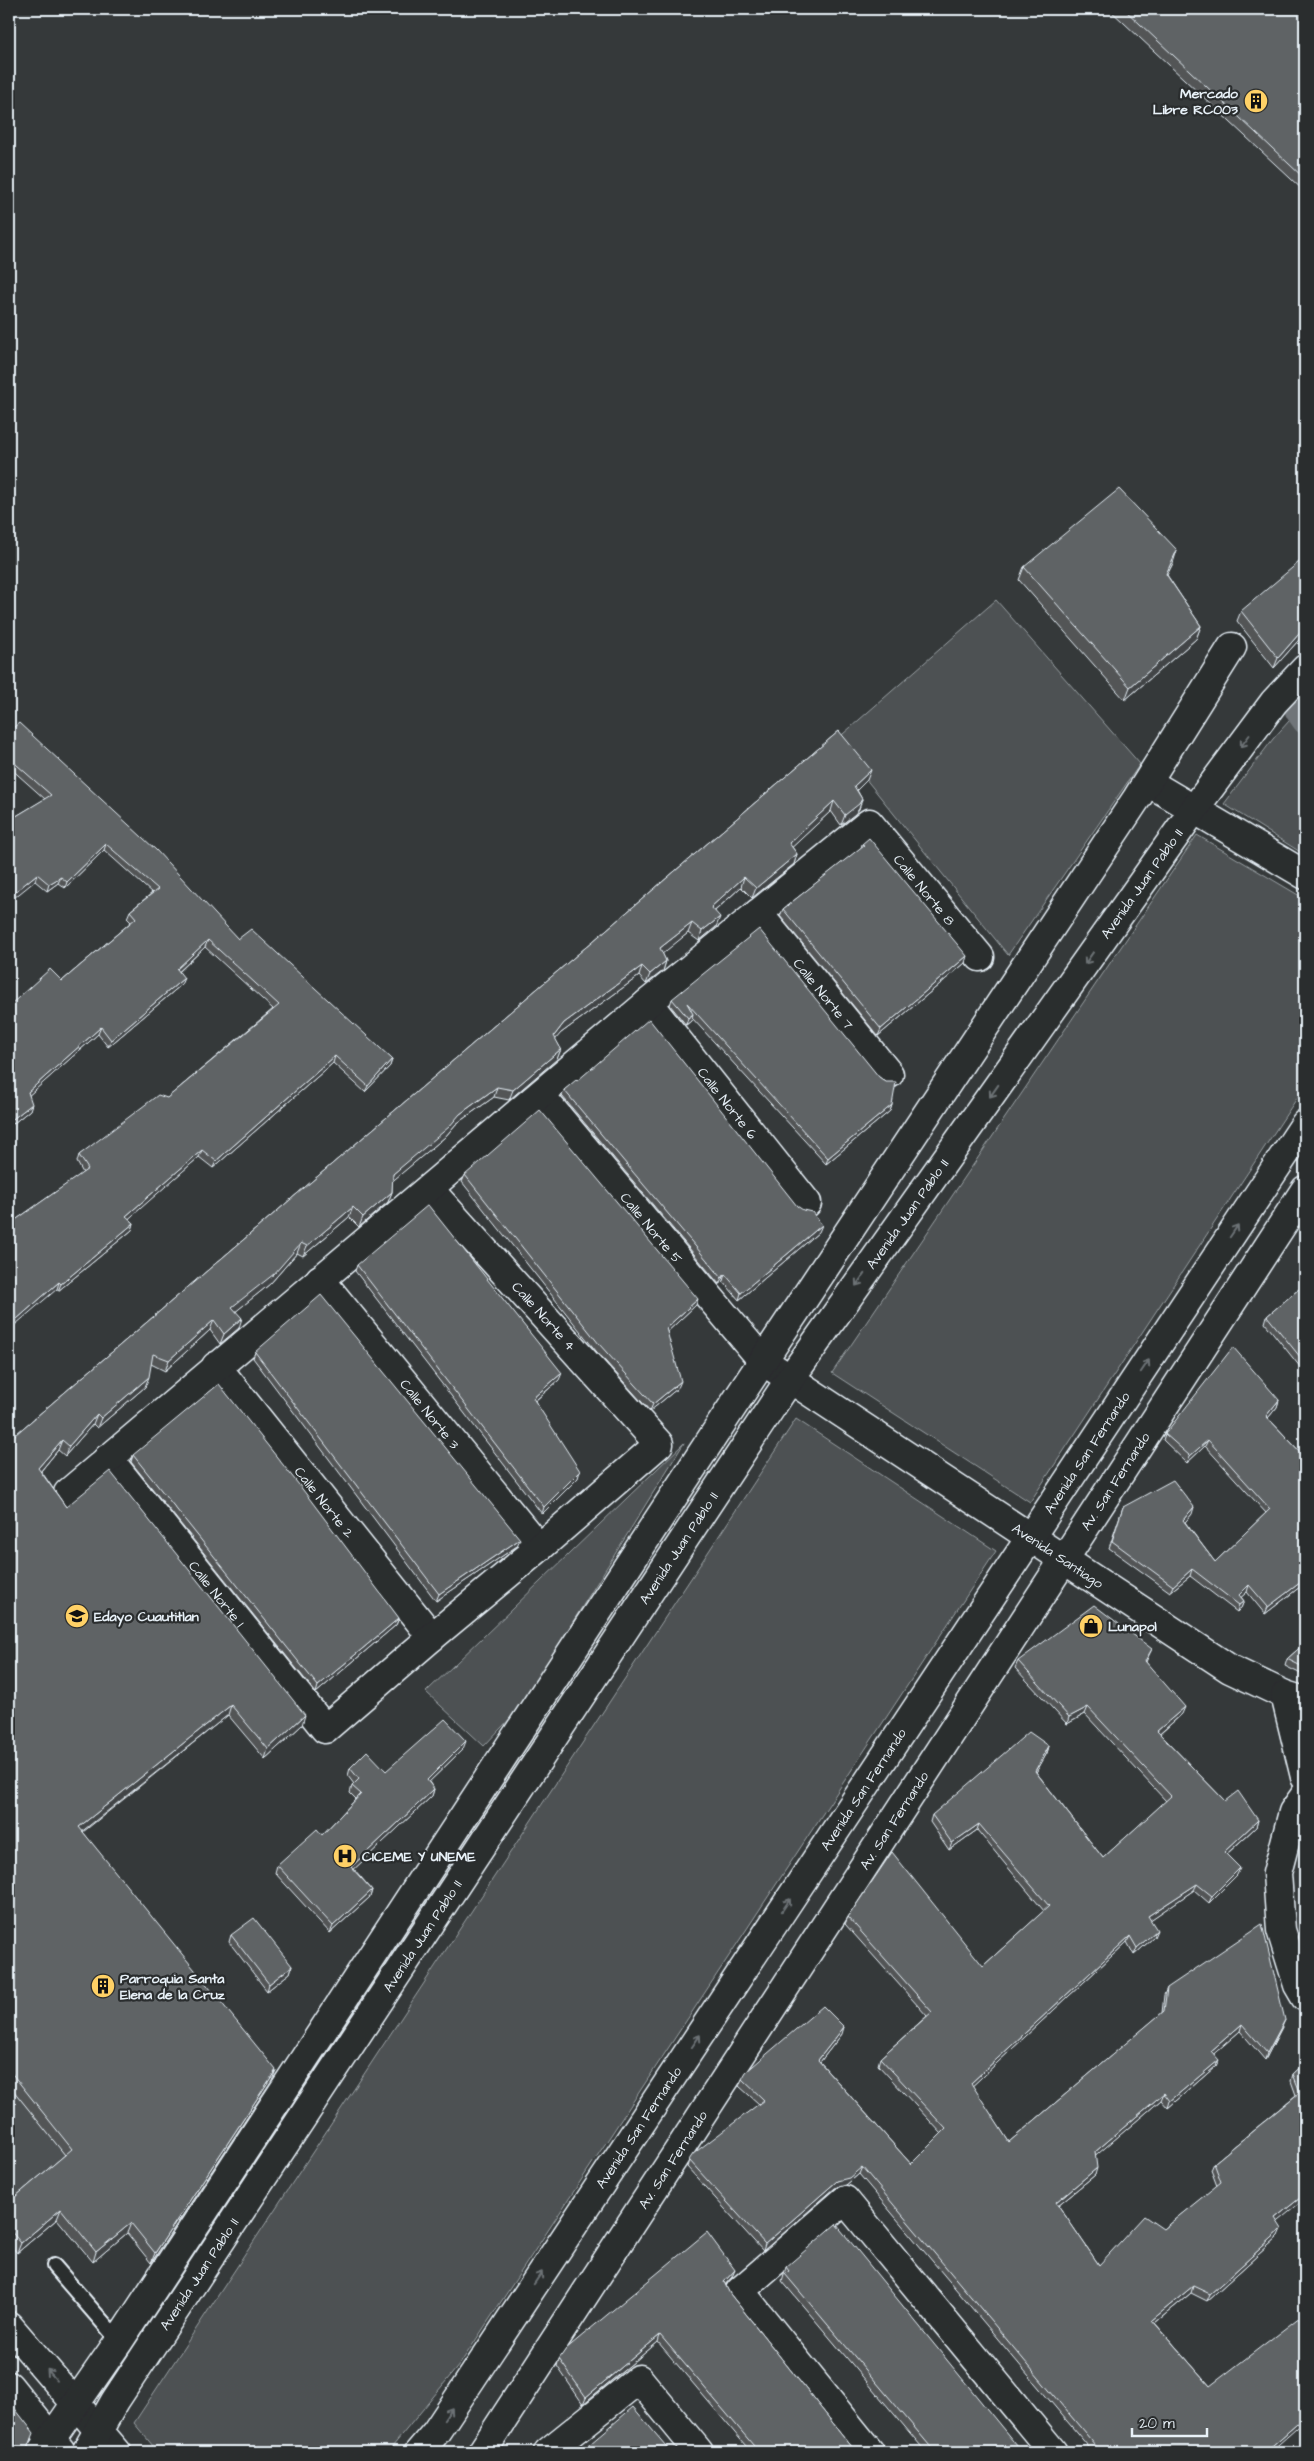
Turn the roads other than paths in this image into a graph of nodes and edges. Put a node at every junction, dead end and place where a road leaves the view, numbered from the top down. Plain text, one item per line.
1 (1232, 647) dead end
2 (1305, 669) edge
3 (1148, 782) junction
4 (1195, 808) junction
5 (1305, 875) edge
6 (758, 913) junction
7 (980, 957) dead end
8 (648, 1003) junction
9 (889, 1074) dead end
10 (541, 1096) junction
11 (1305, 1124) edge
12 (429, 1189) junction
13 (1305, 1190) edge
14 (807, 1203) dead end
15 (320, 1279) junction
16 (763, 1361) junction
17 (216, 1366) junction
18 (790, 1379) junction
19 (108, 1458) junction
20 (68, 1493) dead end
21 (1030, 1538) junction
22 (539, 1548) junction
23 (1064, 1561) junction
24 (432, 1637) junction
25 (1295, 1698) edge
26 (1305, 1778) edge
27 (1305, 1794) edge
28 (1305, 1997) edge
29 (54, 2266) dead end
30 (9, 2326) edge
31 (119, 2341) junction
32 (9, 2386) edge
33 (76, 2404) junction
34 (92, 2441) edge
35 (52, 2448) edge
36 (117, 2452) edge
37 (419, 2452) edge
38 (482, 2452) edge
39 (548, 2452) edge
40 (700, 2452) edge
41 (870, 2452) edge
42 (1053, 2452) edge

1 - 3 street
2 -> 4 street, Avenida Juan Pablo II
3 - 4 street
3 - 16 street
4 - 5 street
4 -> 18 street, Avenida Juan Pablo II
6 - 7 street, Calle Norte 8
6 - 8 street
6 - 9 street, Calle Norte 7
8 - 10 street
8 - 14 street, Calle Norte 6
10 - 12 street
10 - 16 street, Calle Norte 5
21 -> 11 street, Avenida San Fernando
12 - 15 street
12 - 22 street, Calle Norte 4
13 - 23 street, Av. San Fernando
15 - 17 street
15 - 22 street, Calle Norte 3
16 - 18 street, Avenida Santiago
16 - 31 street
17 - 19 street
17 - 24 street, Calle Norte 2
18 - 21 street, Avenida Santiago
18 - 34 street, Avenida Juan Pablo II
19 - 20 street
19 - 24 street, Calle Norte 1
21 - 23 street, Avenida Santiago
37 -> 21 street, Avenida San Fernando
22 - 24 street
23 - 25 street, Avenida Santiago
23 - 38 street, Av. San Fernando
25 - 26 street, Avenida Santiago
27 - 28 street
29 - 31 lane
33 -> 30 street
31 - 33 street
32 - 35 street
33 - 34 street
33 - 35 street
34 - 36 street
39 - 40 street
41 - 42 street

